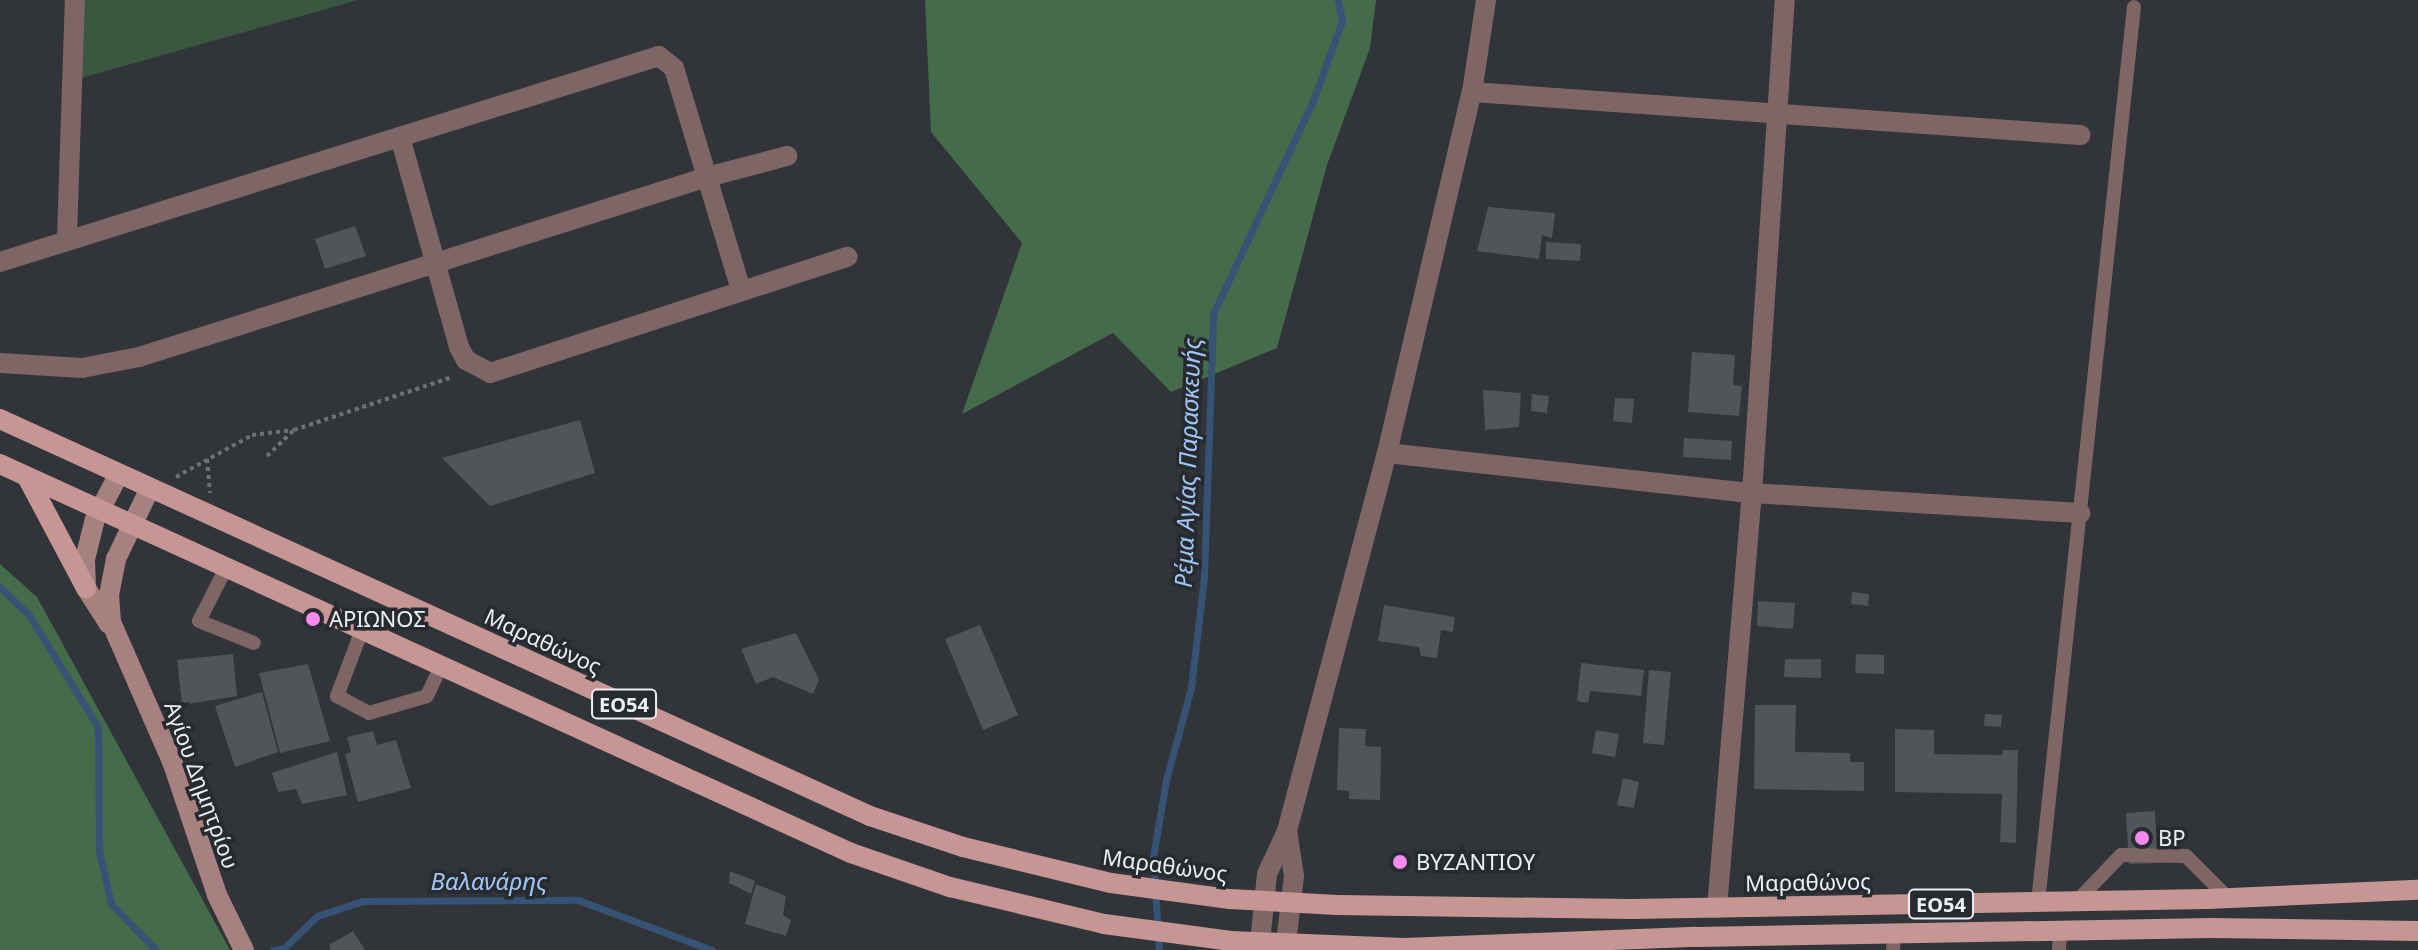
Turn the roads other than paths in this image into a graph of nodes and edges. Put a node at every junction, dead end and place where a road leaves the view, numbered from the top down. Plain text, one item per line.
1 (75, 0) edge
2 (1486, 0) edge
3 (1785, 0) edge
4 (2134, 7) dead end
5 (1472, 92) junction
6 (1777, 114) junction
7 (2080, 135) dead end
8 (400, 137) junction
9 (787, 156) dead end
10 (707, 177) junction
11 (67, 237) junction
12 (848, 257) dead end
13 (0, 262) edge
14 (435, 266) junction
15 (741, 290) junction
16 (0, 363) edge
17 (0, 419) edge
18 (1387, 453) junction
19 (0, 464) edge
20 (119, 474) junction
21 (27, 477) junction
22 (158, 492) junction
23 (1752, 493) junction
24 (99, 510) junction
25 (2080, 513) junction
26 (131, 525) junction
27 (226, 568) junction
28 (86, 588) junction
29 (362, 630) junction
30 (116, 636) junction
31 (254, 643) dead end
32 (441, 666) junction
33 (1287, 831) junction
34 (2418, 890) edge
35 (2228, 898) junction
36 (1264, 901) junction
37 (1291, 902) junction
38 (2038, 902) junction
39 (2076, 902) junction
40 (1717, 908) junction
41 (2418, 931) edge
42 (2060, 940) edge
43 (1260, 942) junction
44 (1894, 942) edge
45 (1286, 943) junction
46 (244, 950) edge

1 - 11 street
2 - 5 street
3 - 6 street
4 - 25 lane
5 - 6 street
5 - 18 street
6 - 7 street
6 - 23 street
8 - 10 street
8 - 11 street
8 - 14 street
9 - 10 street
10 - 14 street
10 - 15 street
11 - 13 street
12 - 15 street
14 - 15 street
14 - 16 street
17 - 20 main road, Μαραθώνος / ΕΟ54
18 - 23 street
18 - 33 street
19 - 21 main road, ΕΟ54
20 - 22 main road, Μαραθώνος / ΕΟ54
20 - 24 street
21 - 24 main road, ΕΟ54
21 - 28 main road
22 - 26 street, Αγίου Δημητρίου
22 - 36 main road, Μαραθώνος / ΕΟ54
23 - 25 street
23 - 40 street
24 - 26 main road, ΕΟ54
24 - 28 street
25 - 38 lane
26 - 27 main road, ΕΟ54
26 - 30 street, Αγίου Δημητρίου
27 - 29 main road, ΕΟ54
27 - 31 lane
28 - 30 street, Αγίου Δημητρίου
29 - 32 main road, ΕΟ54
29 - 32 lane
30 - 46 street, Αγίου Δημητρίου
32 - 43 main road, ΕΟ54
33 - 36 street
33 - 37 street
34 - 35 main road, Μαραθώνος / ΕΟ54
35 - 39 main road, Μαραθώνος / ΕΟ54
35 - 39 lane
36 - 37 main road, Μαραθώνος / ΕΟ54
36 - 43 street
37 - 40 main road, Μαραθώνος / ΕΟ54
37 - 45 street
38 - 39 main road, Μαραθώνος / ΕΟ54
38 - 40 main road, Μαραθώνος / ΕΟ54
41 - 42 main road, ΕΟ54
42 - 44 main road, ΕΟ54
43 - 45 main road, ΕΟ54
44 - 45 main road, ΕΟ54

